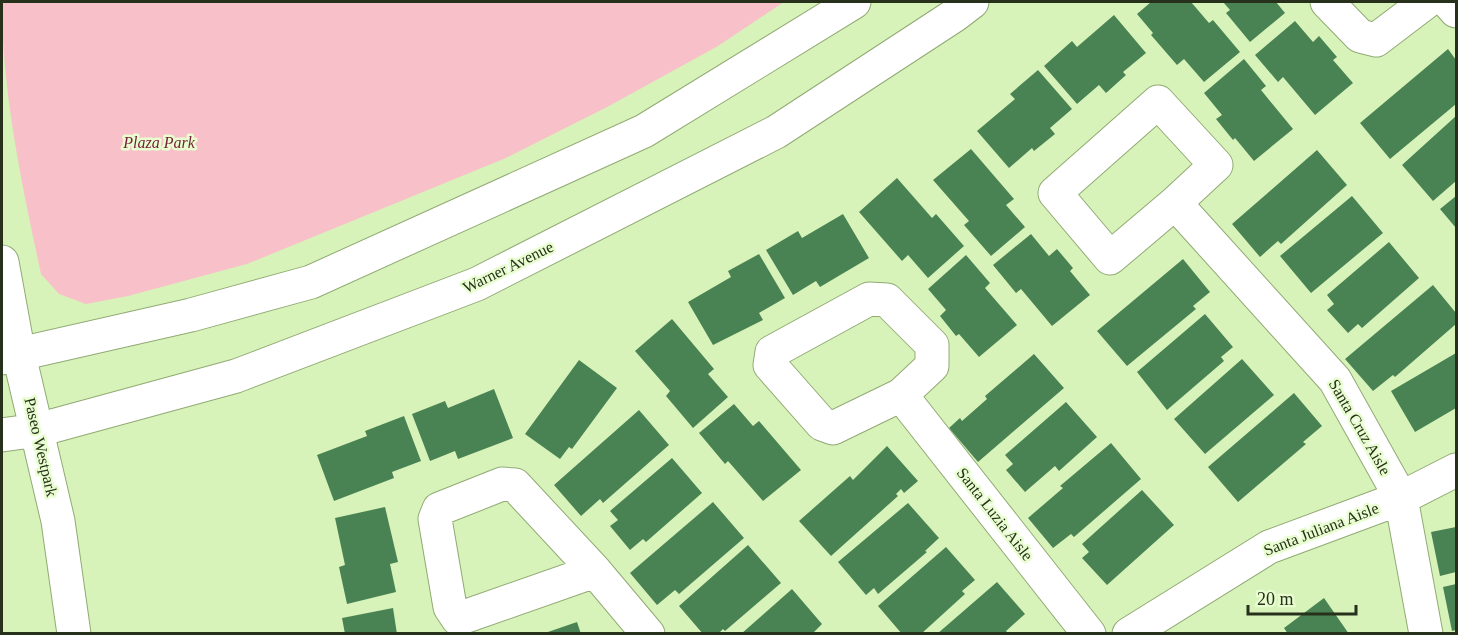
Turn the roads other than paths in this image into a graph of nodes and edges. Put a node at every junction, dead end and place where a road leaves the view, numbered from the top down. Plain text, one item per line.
1 (854, 2) edge
2 (972, 2) edge
3 (1328, 2) edge
4 (1426, 2) edge
5 (1448, 2) edge
6 (1456, 11) edge
7 (1175, 202) junction
8 (2, 262) edge
9 (10, 357) edge
10 (901, 394) junction
11 (38, 430) junction
12 (2, 435) edge
13 (1456, 470) edge
14 (1401, 498) junction
15 (595, 571) junction
16 (74, 633) edge
17 (648, 633) edge
18 (1089, 633) edge
19 (1129, 633) edge
20 (1426, 633) edge

1 - 9 street
2 - 11 street, Warner Avenue
3 - 4 street
5 - 6 street
7 - 7 street
7 - 14 street, Santa Cruz Aisle
8 - 9 street, Paseo Westpark
9 - 11 street, Paseo Westpark
10 - 10 street
10 - 18 street, Santa Luzia Aisle
11 - 12 street, Warner Avenue
11 - 16 street, Paseo Westpark
13 - 14 street, Santa Juliana Aisle
14 - 19 street, Santa Juliana Aisle
14 - 20 street, Santa Cruz Aisle
15 - 15 street
15 - 17 street

